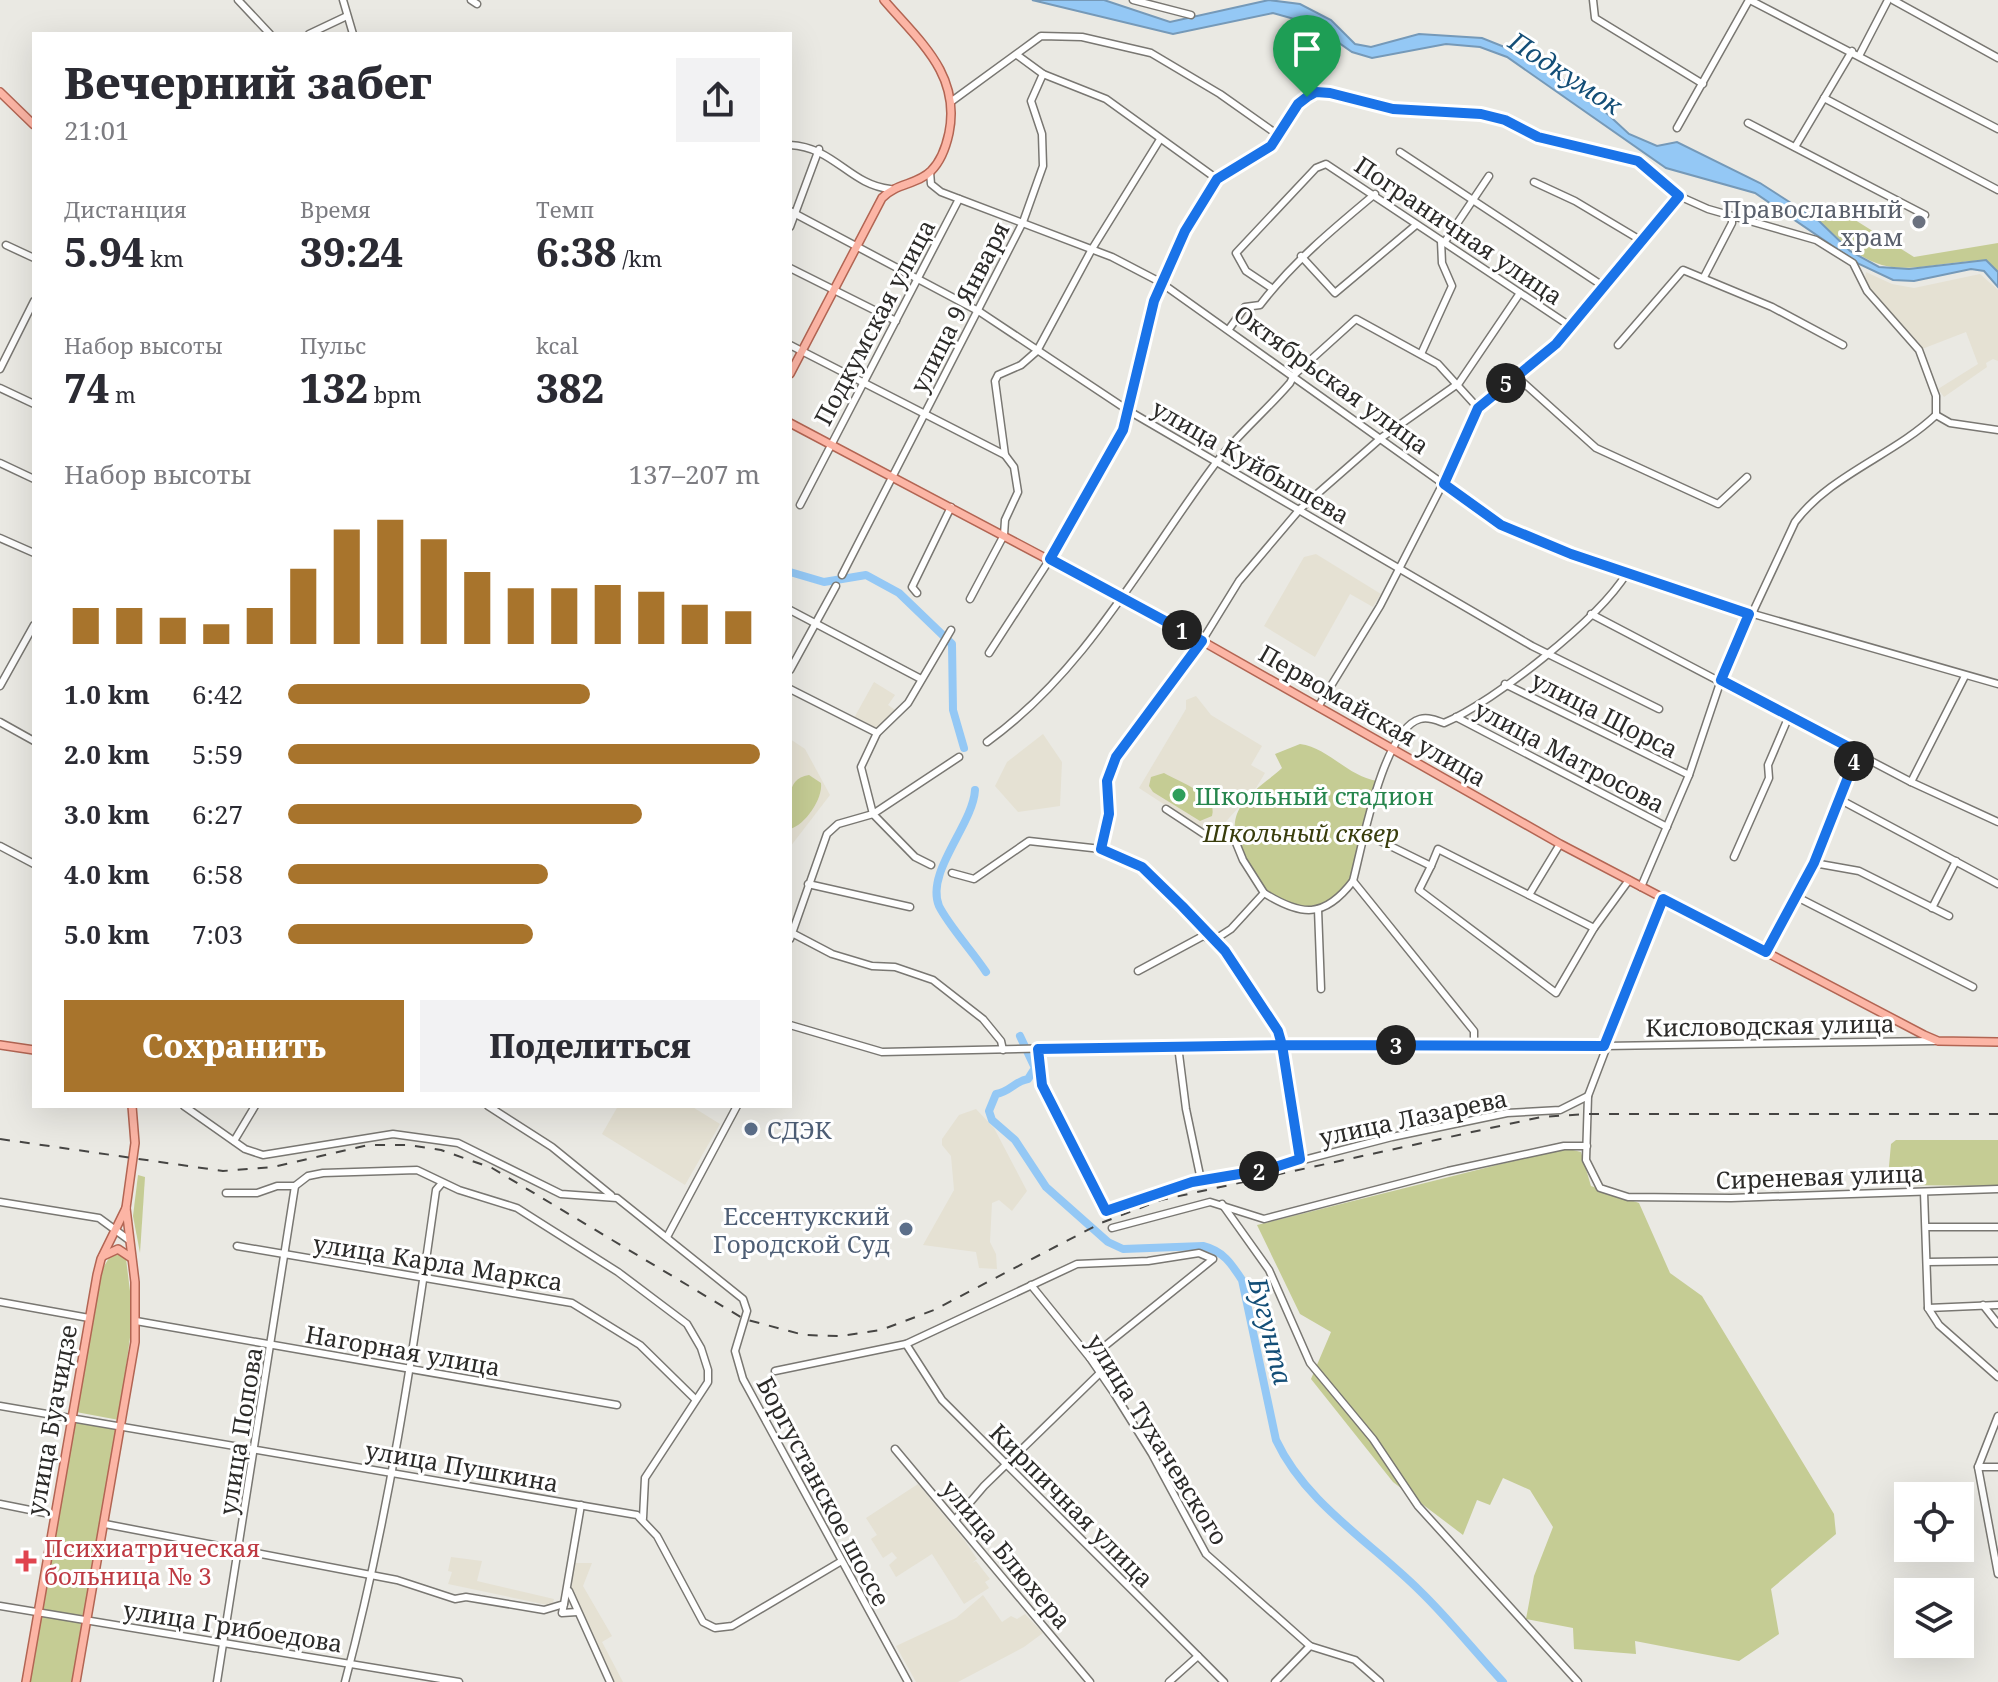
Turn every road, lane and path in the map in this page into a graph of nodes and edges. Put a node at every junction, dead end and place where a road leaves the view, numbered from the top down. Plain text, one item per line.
1 (238, 0) edge
2 (343, 0) edge
3 (884, 0) edge
4 (1133, 0) edge
5 (1593, 0) edge
6 (1750, 0) edge
7 (1890, 0) edge
8 (1191, 15) dead end
9 (347, 16) junction
10 (268, 32) edge
11 (313, 32) edge
12 (352, 32) edge
13 (1856, 52) junction
14 (1017, 55) junction
15 (1998, 58) edge
16 (1043, 74) junction
17 (1703, 84) junction
18 (0, 92) edge
19 (1824, 98) junction
20 (952, 101) junction
21 (32, 123) edge
22 (1748, 123) dead end
23 (1677, 128) dead end
24 (1998, 129) edge
25 (1278, 135) junction
26 (1159, 141) junction
27 (792, 145) edge
28 (1795, 147) junction
29 (819, 149) junction
30 (1400, 152) dead end
31 (930, 172) junction
32 (1489, 176) dead end
33 (1217, 179) junction
34 (1534, 182) dead end
35 (890, 189) junction
36 (1998, 190) edge
37 (1375, 194) junction
38 (1679, 196) junction
39 (1473, 198) junction
40 (959, 199) junction
41 (793, 212) edge
42 (1925, 215) dead end
43 (1732, 216) junction
44 (1023, 222) junction
45 (1416, 225) junction
46 (1642, 241) junction
47 (1442, 242) junction
48 (6, 245) dead end
49 (857, 245) junction
50 (1092, 249) junction
51 (1301, 256) junction
52 (32, 257) edge
53 (792, 269) edge
54 (1704, 277) junction
55 (919, 278) junction
56 (1160, 282) junction
57 (1603, 286) junction
58 (1270, 287) junction
59 (832, 292) junction
60 (1520, 293) junction
61 (32, 305) edge
62 (980, 312) junction
63 (896, 321) junction
64 (1570, 326) junction
65 (1229, 329) junction
66 (1618, 345) dead end
67 (1843, 345) dead end
68 (792, 346) edge
69 (802, 351) junction
70 (1037, 351) junction
71 (1421, 354) junction
72 (0, 369) edge
73 (792, 370) edge
74 (1294, 375) junction
75 (1517, 377) junction
76 (863, 383) junction
77 (1459, 383) junction
78 (0, 388) edge
79 (32, 403) edge
80 (1478, 408) junction
81 (1129, 411) junction
82 (924, 414) junction
83 (1936, 415) junction
84 (792, 424) edge
85 (1998, 430) edge
86 (1381, 438) junction
87 (831, 444) junction
88 (1005, 455) junction
89 (0, 463) edge
90 (1216, 463) junction
91 (892, 475) junction
92 (1747, 477) dead end
93 (32, 478) edge
94 (1444, 484) junction
95 (800, 505) dead end
96 (951, 507) junction
97 (1300, 509) junction
98 (1004, 535) junction
99 (0, 538) edge
100 (32, 552) edge
101 (1050, 559) junction
102 (1400, 568) junction
103 (1627, 573) junction
104 (842, 575) dead end
105 (836, 586) dead end
106 (917, 593) dead end
107 (1122, 597) junction
108 (970, 599) dead end
109 (792, 611) edge
110 (1591, 614) junction
111 (1749, 614) junction
112 (818, 623) junction
113 (32, 629) edge
114 (951, 630) dead end
115 (1202, 641) junction
116 (989, 653) dead end
117 (1547, 653) junction
118 (792, 667) edge
119 (1965, 676) junction
120 (921, 679) junction
121 (1721, 680) junction
122 (1505, 684) junction
123 (1998, 684) edge
124 (0, 686) edge
125 (792, 690) edge
126 (1318, 707) junction
127 (1659, 709) dead end
128 (1789, 716) junction
129 (1456, 717) junction
130 (0, 722) edge
131 (877, 733) junction
132 (32, 740) edge
133 (987, 742) dead end
134 (1390, 749) junction
135 (1858, 752) junction
136 (959, 757) dead end
137 (1689, 775) junction
138 (1911, 782) junction
139 (1839, 799) junction
140 (1166, 809) dead end
141 (873, 814) junction
142 (1998, 822) edge
143 (1667, 827) junction
144 (1366, 834) junction
145 (1560, 844) junction
146 (0, 846) edge
147 (1101, 849) junction
148 (1734, 857) dead end
149 (1956, 861) junction
150 (32, 863) edge
151 (1814, 863) junction
152 (931, 865) dead end
153 (1431, 866) junction
154 (952, 873) dead end
155 (1629, 880) junction
156 (1353, 881) junction
157 (808, 884) junction
158 (1998, 884) edge
159 (1641, 887) junction
160 (1264, 893) junction
161 (1529, 895) junction
162 (1797, 897) junction
163 (1663, 899) junction
164 (910, 907) dead end
165 (1932, 908) junction
166 (1318, 909) junction
167 (1949, 916) dead end
168 (1594, 928) junction
169 (792, 931) edge
170 (792, 934) edge
171 (1214, 940) junction
172 (1766, 952) junction
173 (1138, 971) dead end
174 (1973, 987) dead end
175 (1321, 989) dead end
176 (792, 1026) edge
177 (1938, 1041) junction
178 (1998, 1042) edge
179 (0, 1045) edge
180 (1282, 1045) junction
181 (1474, 1045) junction
182 (1178, 1046) junction
183 (1604, 1046) junction
184 (1038, 1049) junction
185 (32, 1050) edge
186 (1003, 1050) junction
187 (1588, 1096) junction
188 (132, 1108) edge
189 (187, 1108) edge
190 (254, 1108) edge
191 (491, 1108) edge
192 (736, 1108) edge
193 (234, 1141) junction
194 (1587, 1146) junction
195 (1300, 1159) junction
196 (434, 1180) junction
197 (1201, 1180) junction
198 (442, 1183) junction
199 (295, 1186) junction
200 (1998, 1189) edge
201 (436, 1190) junction
202 (1924, 1192) junction
203 (226, 1193) dead end
204 (611, 1195) junction
205 (0, 1202) edge
206 (1222, 1204) junction
207 (126, 1208) junction
208 (116, 1227) junction
209 (1926, 1227) junction
210 (1998, 1227) edge
211 (1112, 1228) dead end
212 (667, 1237) junction
213 (129, 1240) junction
214 (237, 1246) dead end
215 (286, 1256) junction
216 (101, 1259) junction
217 (132, 1259) junction
218 (1998, 1261) edge
219 (1927, 1262) junction
220 (424, 1275) junction
221 (1031, 1285) junction
222 (0, 1302) edge
223 (1983, 1305) junction
224 (1998, 1305) edge
225 (1928, 1308) junction
226 (89, 1318) junction
227 (136, 1321) junction
228 (1998, 1324) edge
229 (906, 1344) junction
230 (272, 1346) junction
231 (1090, 1358) junction
232 (409, 1369) junction
233 (775, 1371) dead end
234 (1100, 1373) junction
235 (1998, 1377) edge
236 (695, 1399) junction
237 (617, 1405) dead end
238 (0, 1406) edge
239 (1998, 1416) edge
240 (71, 1418) junction
241 (122, 1427) junction
242 (1995, 1433) edge
243 (256, 1449) junction
244 (895, 1449) dead end
245 (1006, 1465) junction
246 (1978, 1467) junction
247 (1998, 1467) edge
248 (389, 1472) junction
249 (0, 1504) edge
250 (581, 1505) junction
251 (55, 1515) junction
252 (643, 1518) junction
253 (955, 1520) junction
254 (105, 1524) junction
255 (239, 1550) junction
256 (840, 1562) junction
257 (1998, 1574) edge
258 (370, 1576) junction
259 (568, 1589) junction
260 (564, 1604) junction
261 (0, 1606) edge
262 (38, 1612) junction
263 (577, 1612) junction
264 (87, 1621) junction
265 (223, 1644) junction
266 (1310, 1646) junction
267 (1198, 1656) junction
268 (350, 1663) junction
269 (408, 1672) junction
270 (26, 1682) edge
271 (76, 1682) edge
272 (217, 1682) edge
273 (345, 1682) edge
274 (406, 1682) edge
275 (459, 1682) edge
276 (610, 1682) edge
277 (908, 1682) edge
278 (1090, 1682) edge
279 (1169, 1682) edge
280 (1224, 1682) edge
281 (1275, 1682) edge
282 (1380, 1682) edge
283 (1578, 1682) edge

1 - 10 street
2 - 9 street
3 - 20 main road
4 - 8 street
5 - 17 street
6 - 13 street
6 - 17 street
7 - 13 street
7 - 15 street
9 - 11 street
9 - 12 street
13 - 19 street
13 - 24 street
14 - 16 street
14 - 20 street
14 - 25 street
16 - 26 street
16 - 44 street, улица 9 Января
17 - 23 street
18 - 21 main road
19 - 28 street
19 - 36 street
20 - 31 main road
22 - 28 street
25 - 33 street
25 - 38 street
26 - 33 street
26 - 50 street
27 - 29 street
28 - 42 street
29 - 35 street
29 - 41 street
30 - 39 street
31 - 35 main road
31 - 40 street, Октябрьская улица
32 - 39 street
33 - 56 street
34 - 46 street
35 - 49 main road
37 - 45 street, Пограничная улица
37 - 51 street
37 - 58 street, Пограничная улица
38 - 43 street
38 - 46 street
39 - 47 street
39 - 57 street
40 - 44 street, Октябрьская улица
40 - 55 street, Подкумская улица
41 - 49 street, улица Куйбышева
43 - 54 street
43 - 83 street
44 - 50 street, Октябрьская улица
44 - 62 street, улица 9 Января
45 - 47 street, Пограничная улица
45 - 51 street
46 - 57 street
47 - 60 street, Пограничная улица
47 - 71 street
48 - 52 street
49 - 55 street, улица Куйбышева
49 - 59 main road
50 - 56 street, Октябрьская улица
50 - 70 street
51 - 58 street
53 - 59 street
54 - 66 street
54 - 67 street
55 - 62 street, улица Куйбышева
55 - 63 street, Подкумская улица
56 - 65 street, Октябрьская улица
56 - 81 street
57 - 64 street
58 - 65 street
59 - 63 street
59 - 69 main road
60 - 64 street, Пограничная улица
60 - 77 street
61 - 72 street
62 - 70 street, улица Куйбышева
62 - 82 street, улица 9 Января
63 - 76 street, Подкумская улица
64 - 75 street
65 - 74 street, Октябрьская улица
68 - 69 street
69 - 73 main road
69 - 76 street
70 - 81 street, улица Куйбышева
70 - 88 street
71 - 74 street
71 - 77 street
74 - 86 street, Октябрьская улица
74 - 90 street
75 - 80 street
75 - 92 street
76 - 82 street
76 - 87 street, Подкумская улица
77 - 80 street
77 - 86 street
78 - 79 street
80 - 94 street
81 - 90 street, улица Куйбышева
81 - 101 street
82 - 88 street
82 - 91 street, улица 9 Января
83 - 85 street
83 - 111 street
84 - 87 main road, Первомайская улица
86 - 94 street, Октябрьская улица
86 - 97 street
87 - 91 main road, Первомайская улица
87 - 95 street, Подкумская улица
88 - 98 street
89 - 93 street
90 - 97 street, улица Куйбышева
90 - 107 street
91 - 96 main road, Первомайская улица
91 - 104 street, улица 9 Января
94 - 102 street
94 - 103 street, Октябрьская улица
96 - 98 main road, Первомайская улица
96 - 106 street
97 - 102 street, улица Куйбышева
97 - 115 street
98 - 101 main road, Первомайская улица
98 - 108 street
99 - 100 street
101 - 107 main road, Первомайская улица
101 - 116 street
102 - 117 street, улица Куйбышева
102 - 126 street
103 - 110 street
103 - 111 street, Октябрьская улица
105 - 112 street
107 - 115 main road, Первомайская улица
107 - 133 street
109 - 112 street
110 - 117 street
110 - 121 street
111 - 119 street, Октябрьская улица
111 - 121 street
112 - 118 street
112 - 120 street
113 - 124 street
114 - 120 street
115 - 126 main road, Первомайская улица
115 - 147 street
117 - 122 street
117 - 127 street, улица Куйбышева
119 - 123 street, Октябрьская улица
119 - 138 street
120 - 131 street
121 - 128 street
121 - 137 street
122 - 129 street
122 - 137 street, улица Щорса
125 - 131 street
126 - 134 main road, Первомайская улица
128 - 135 street
128 - 148 street
129 - 134 street
129 - 143 street, улица Матросова
130 - 132 street
131 - 141 street
134 - 144 street
134 - 145 main road, Первомайская улица
135 - 138 street
135 - 139 street
136 - 141 street
137 - 143 street
138 - 142 street
139 - 149 street
139 - 151 street
140 - 160 street
141 - 152 street
141 - 157 street
143 - 159 street
144 - 153 street
144 - 156 street
145 - 155 main road, Первомайская улица
145 - 161 street
146 - 150 street
147 - 154 street
147 - 171 street
149 - 158 street
149 - 165 street
151 - 162 street
151 - 165 street
153 - 161 street
153 - 168 street
155 - 159 main road, Первомайская улица
155 - 168 street
156 - 166 street
156 - 181 street
157 - 164 street
157 - 169 street
159 - 163 main road, Первомайская улица
160 - 166 street
160 - 171 street
161 - 168 street
162 - 172 street
162 - 174 street
163 - 172 main road, Первомайская улица
163 - 183 street
165 - 167 street
166 - 175 street
170 - 186 street
171 - 173 street
171 - 180 street
172 - 177 main road, Первомайская улица
176 - 186 street, Кисловодская улица
177 - 178 main road
177 - 183 street, Кисловодская улица
179 - 185 main road
180 - 181 street, Кисловодская улица
180 - 182 street, Кисловодская улица
180 - 195 street
181 - 183 street, Кисловодская улица
182 - 184 street, Кисловодская улица
182 - 197 street
183 - 187 street
184 - 186 street, Кисловодская улица
184 - 197 street, улица Лазарева
187 - 194 street
187 - 195 street, улица Лазарева
188 - 207 main road, улица Буачидзе
189 - 193 street
190 - 193 street
191 - 204 street
192 - 212 street
193 - 204 street
194 - 202 street, Сиреневая улица
194 - 206 street
195 - 197 street, улица Лазарева
196 - 198 street
196 - 199 street
196 - 201 street
198 - 201 street
198 - 236 street
199 - 203 street
199 - 215 street, улица Попова
200 - 202 street, Сиреневая улица
201 - 220 street
202 - 209 street
204 - 212 street
205 - 208 street
206 - 211 street
206 - 283 street
207 - 208 main road, улица Буачидзе
207 - 213 main road, улица Буачидзе
208 - 213 street
208 - 216 main road, улица Буачидзе
209 - 210 street
209 - 219 street
212 - 256 street, Боргустанское шоссе
213 - 217 main road, улица Буачидзе
214 - 215 street, улица Карла Маркса
215 - 220 street, улица Карла Маркса
215 - 230 street, улица Попова
216 - 217 main road
216 - 226 main road, улица Буачидзе
217 - 227 main road, улица Буачидзе
218 - 219 street
219 - 225 street
220 - 232 street
220 - 236 street, улица Карла Маркса
221 - 229 street
221 - 231 street, улица Тухачевского
221 - 231 street
222 - 226 street
223 - 224 street
223 - 225 street
223 - 228 street
225 - 235 street
226 - 240 main road, улица Буачидзе
227 - 230 street, Нагорная улица
227 - 241 main road, улица Буачидзе
229 - 233 street
229 - 245 street, Кирпичная улица
230 - 232 street, Нагорная улица
230 - 243 street, улица Попова
231 - 234 street, улица Тухачевского
232 - 237 street, Нагорная улица
232 - 248 street
234 - 245 street
234 - 266 street, улица Тухачевского
236 - 252 street
238 - 240 street, улица Пушкина
239 - 242 street
240 - 241 street, улица Пушкина
240 - 251 main road, улица Буачидзе
241 - 243 street, улица Пушкина
241 - 254 main road, улица Буачидзе
242 - 246 street
243 - 248 street, улица Пушкина
243 - 255 street, улица Попова
244 - 253 street, улица Блюхера
245 - 253 street
245 - 267 street, Кирпичная улица
246 - 247 street
246 - 257 street
248 - 250 street, улица Пушкина
248 - 258 street
249 - 251 street
250 - 252 street, улица Пушкина
250 - 259 street
251 - 262 main road, улица Буачидзе
252 - 256 street
253 - 278 street, улица Блюхера
254 - 255 street
254 - 264 main road, улица Буачидзе
255 - 258 street
255 - 265 street, улица Попова
256 - 277 street, Боргустанское шоссе
258 - 260 street
258 - 268 street
259 - 260 street
259 - 263 street
260 - 263 street
261 - 262 street, улица Грибоедова
262 - 264 street, улица Грибоедова
262 - 270 main road, улица Буачидзе
263 - 276 street
264 - 265 street, улица Грибоедова
264 - 271 main road, улица Буачидзе
265 - 268 street, улица Грибоедова
265 - 272 street, улица Попова
266 - 281 street
266 - 282 street, улица Тухачевского
267 - 279 street
267 - 280 street, Кирпичная улица
268 - 269 street, улица Грибоедова
268 - 273 street
269 - 274 street
269 - 275 street, улица Грибоедова

